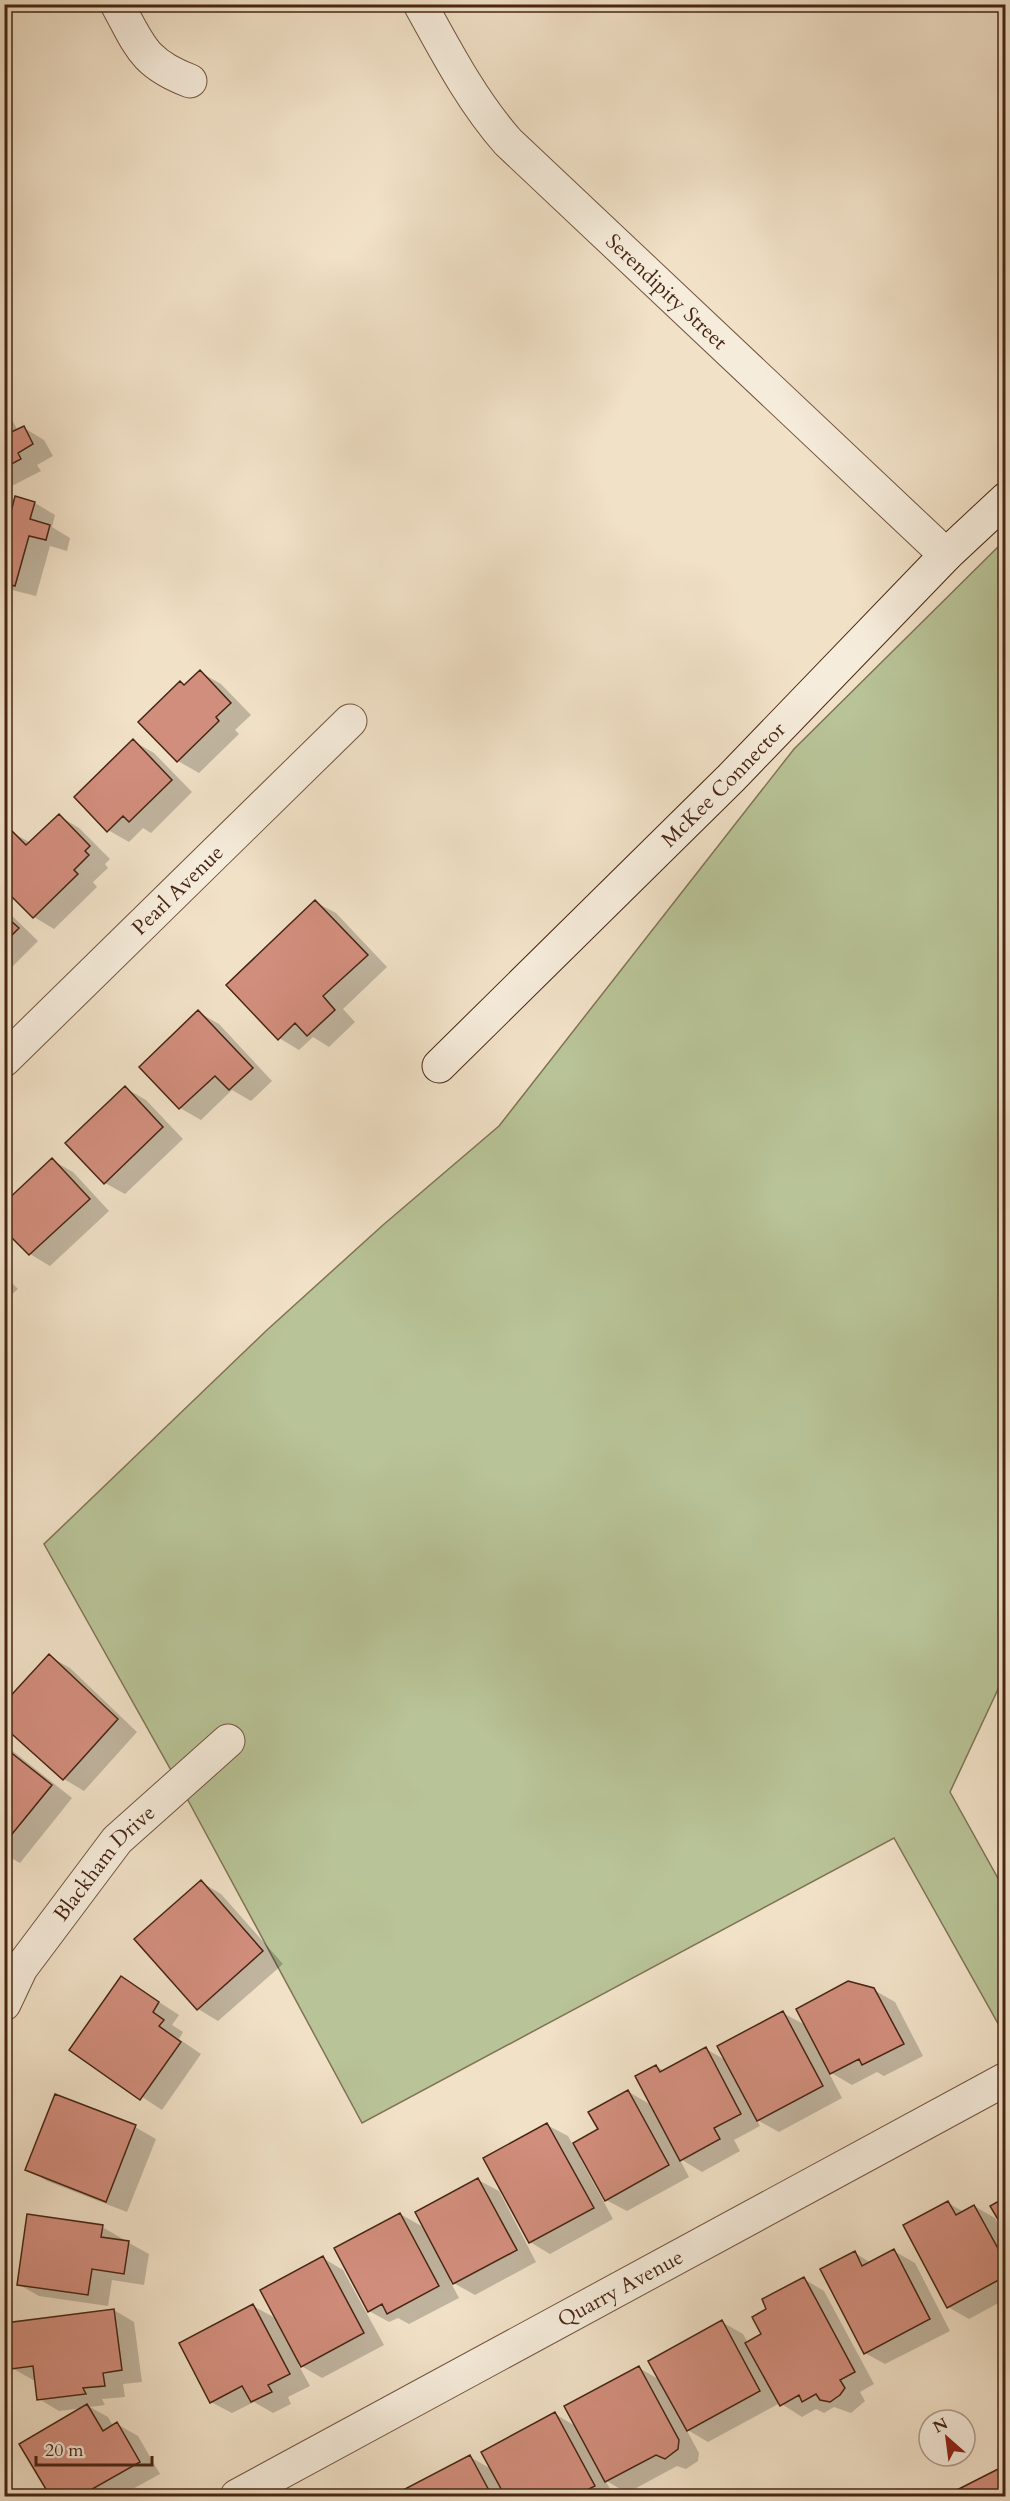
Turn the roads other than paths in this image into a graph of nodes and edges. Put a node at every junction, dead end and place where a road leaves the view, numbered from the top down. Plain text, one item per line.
1 (117, 4) edge
2 (420, 4) edge
3 (190, 81) dead end
4 (1005, 499) edge
5 (946, 555) junction
6 (350, 721) dead end
7 (4, 1060) edge
8 (439, 1066) dead end
9 (228, 1741) dead end
10 (4, 2004) edge
11 (1005, 2079) edge
12 (237, 2496) edge

1 - 3 street
2 - 5 street, Serendipity Street
4 - 5 street, McKee Connector
5 - 8 street, McKee Connector
6 - 7 street, Pearl Avenue
9 - 10 street, Blackham Drive
11 - 12 street, Quarry Avenue

